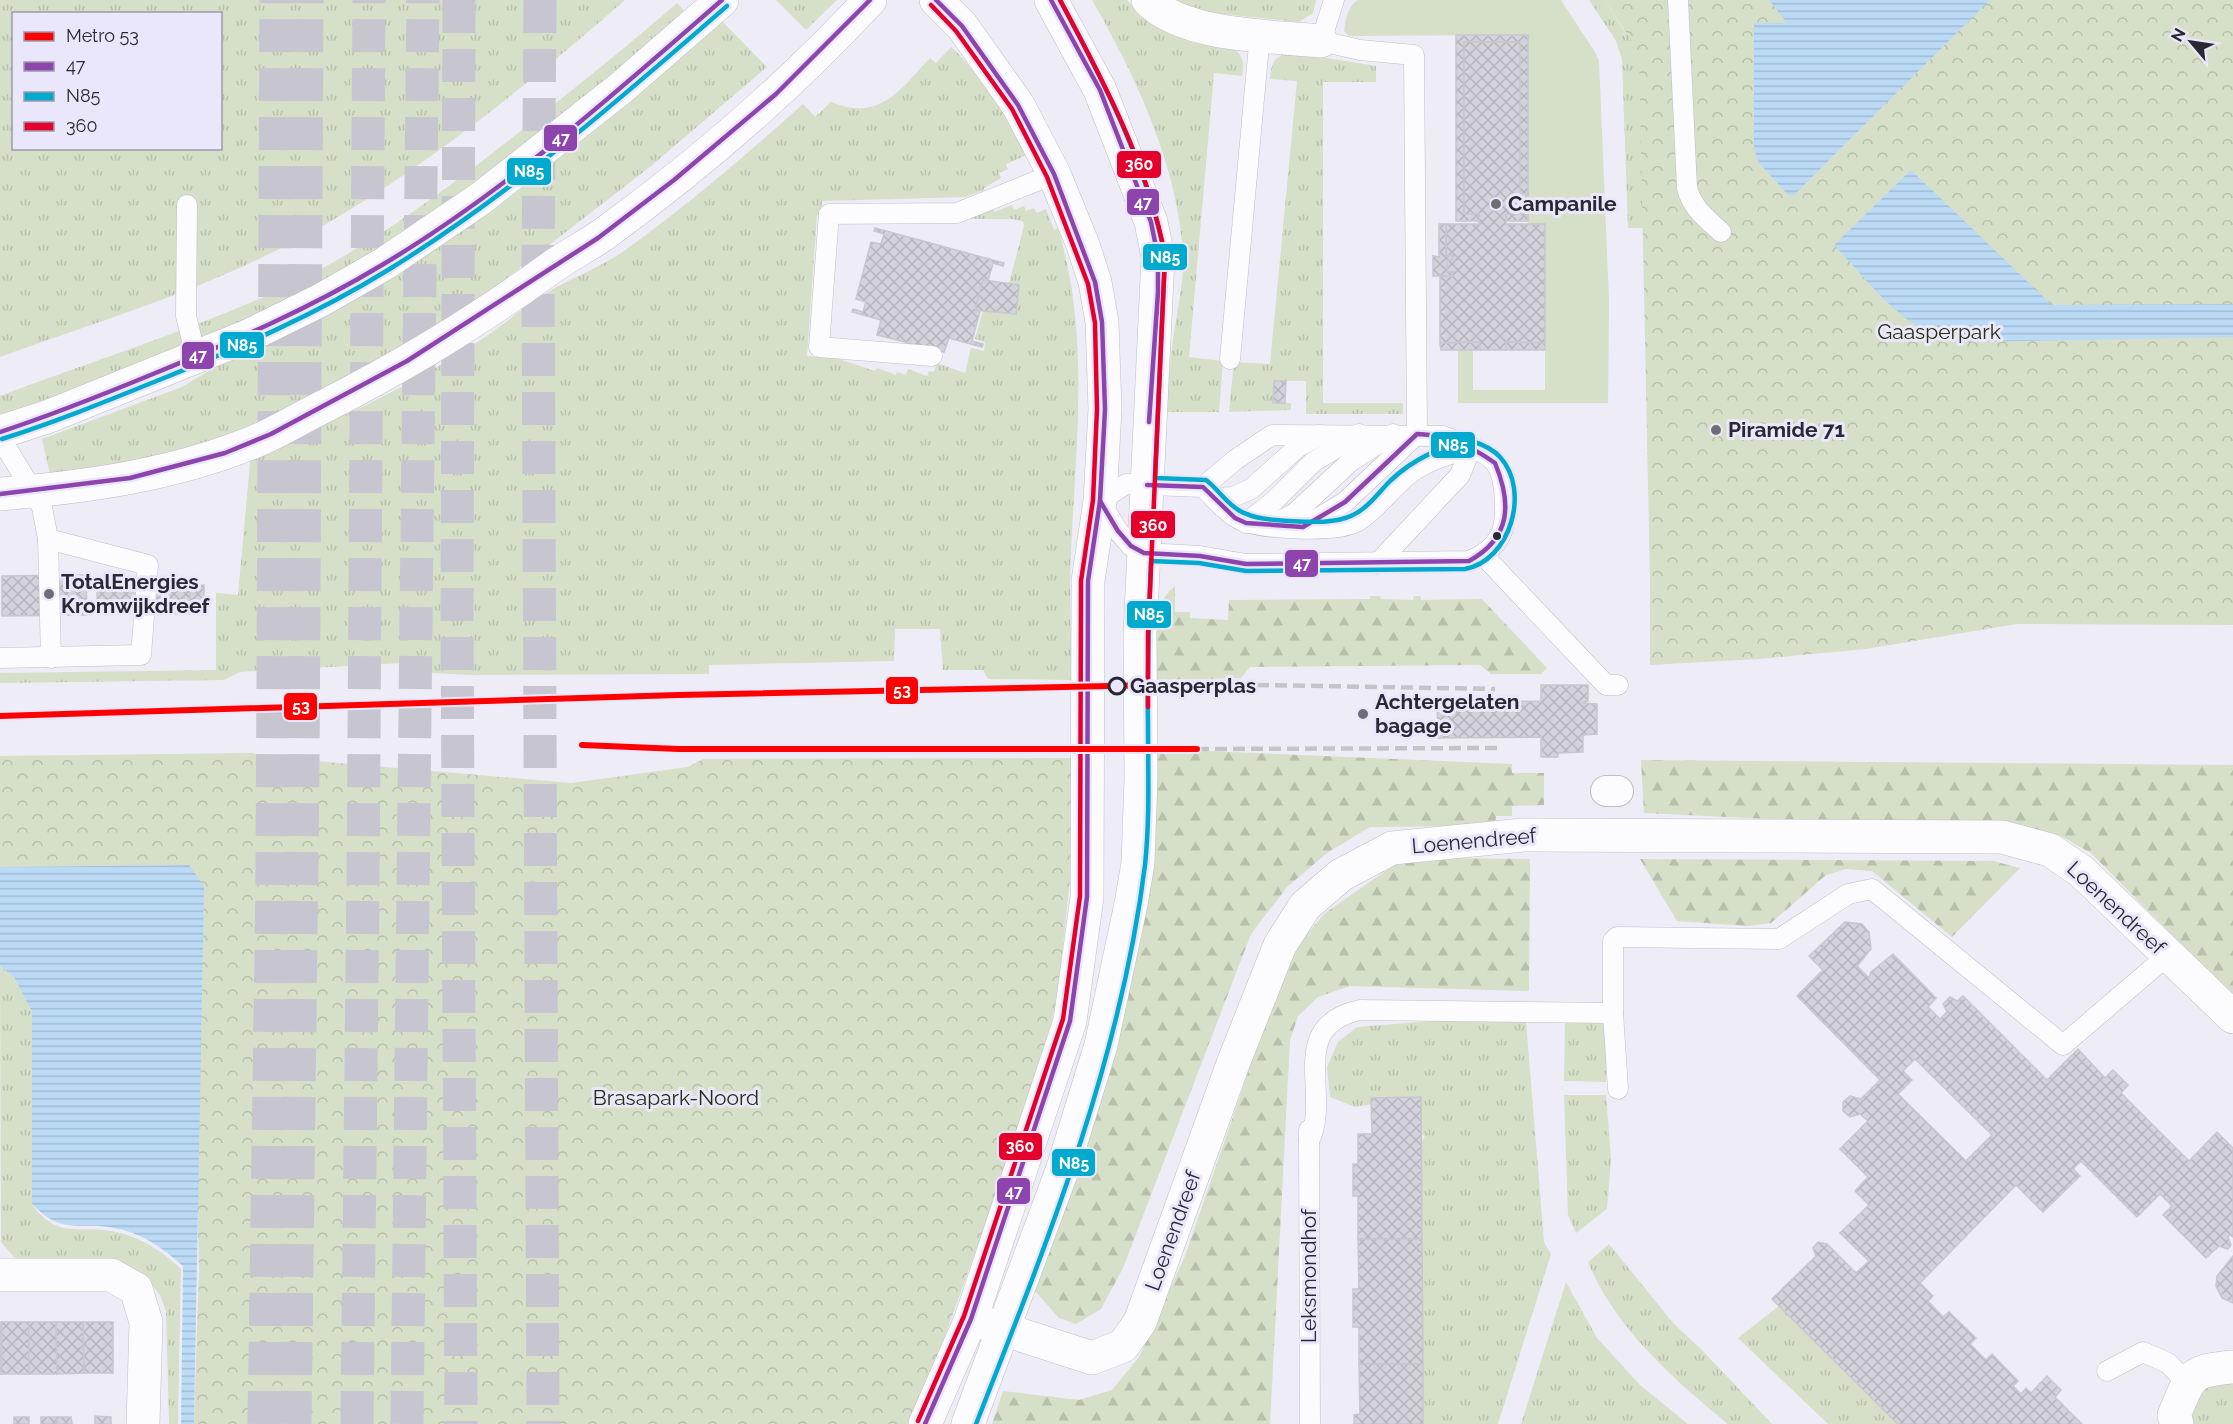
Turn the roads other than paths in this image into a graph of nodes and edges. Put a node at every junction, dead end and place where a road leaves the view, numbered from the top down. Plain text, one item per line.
1 (722, 0) edge
2 (870, 0) edge
3 (936, 0) edge
4 (1051, 0) edge
5 (1148, 0) edge
6 (1334, 0) edge
7 (1678, 0) edge
8 (1260, 34) junction
9 (1322, 41) junction
10 (1054, 174) junction
11 (187, 205) dead end
12 (1721, 232) dead end
13 (932, 356) dead end
14 (196, 357) junction
15 (1230, 358) dead end
16 (0, 432) edge
17 (1322, 434) junction
18 (1359, 434) junction
19 (1393, 434) junction
20 (1417, 434) junction
21 (0, 437) edge
22 (1471, 448) junction
23 (1147, 485) junction
24 (35, 492) junction
25 (1209, 493) junction
26 (0, 494) edge
27 (1100, 501) junction
28 (1246, 523) junction
29 (1270, 526) junction
30 (1303, 527) junction
31 (48, 539) junction
32 (1144, 553) junction
33 (1483, 555) junction
34 (1377, 564) junction
35 (0, 658) edge
36 (51, 658) junction
37 (1618, 685) dead end
38 (2167, 956) junction
39 (1613, 1013) junction
40 (2233, 1017) edge
41 (1618, 1089) dead end
42 (0, 1275) edge
43 (971, 1319) junction
44 (1005, 1330) junction
45 (2233, 1366) edge
46 (2107, 1371) dead end
47 (2187, 1383) junction
48 (143, 1424) edge
49 (925, 1424) edge
50 (968, 1424) edge
51 (1310, 1424) edge
52 (2177, 1424) edge

1 - 14 main road
2 - 24 main road
3 - 10 main road
4 - 23 main road
5 - 8 main road
6 - 9 lane
7 - 12 lane
8 - 9 main road
8 - 15 lane
9 - 20 lane
10 - 13 lane
10 - 27 main road
11 - 14 lane
14 - 16 main road
17 - 18 lane
17 - 25 lane
17 - 25 lane
18 - 19 lane
18 - 28 lane
19 - 20 lane
19 - 29 lane
20 - 22 lane
20 - 30 lane
21 - 24 lane
22 - 30 lane
22 - 33 lane
22 - 34 lane
23 - 25 lane
23 - 27 lane
23 - 32 main road
24 - 26 main road
24 - 31 lane
25 - 28 lane
27 - 32 lane
27 - 43 main road
28 - 29 lane
29 - 30 lane
31 - 36 lane
31 - 36 lane
32 - 34 lane
32 - 44 main road
33 - 34 lane
33 - 37 lane
35 - 36 lane
38 - 39 lane
38 - 40 main road, Loenendreef
38 - 44 main road, Loenendreef
39 - 41 lane
39 - 51 lane, Leksmondhof
42 - 48 main road
43 - 44 main road, Loenendreef
43 - 49 main road
44 - 50 main road
45 - 47 main road
46 - 47 lane
47 - 52 main road

